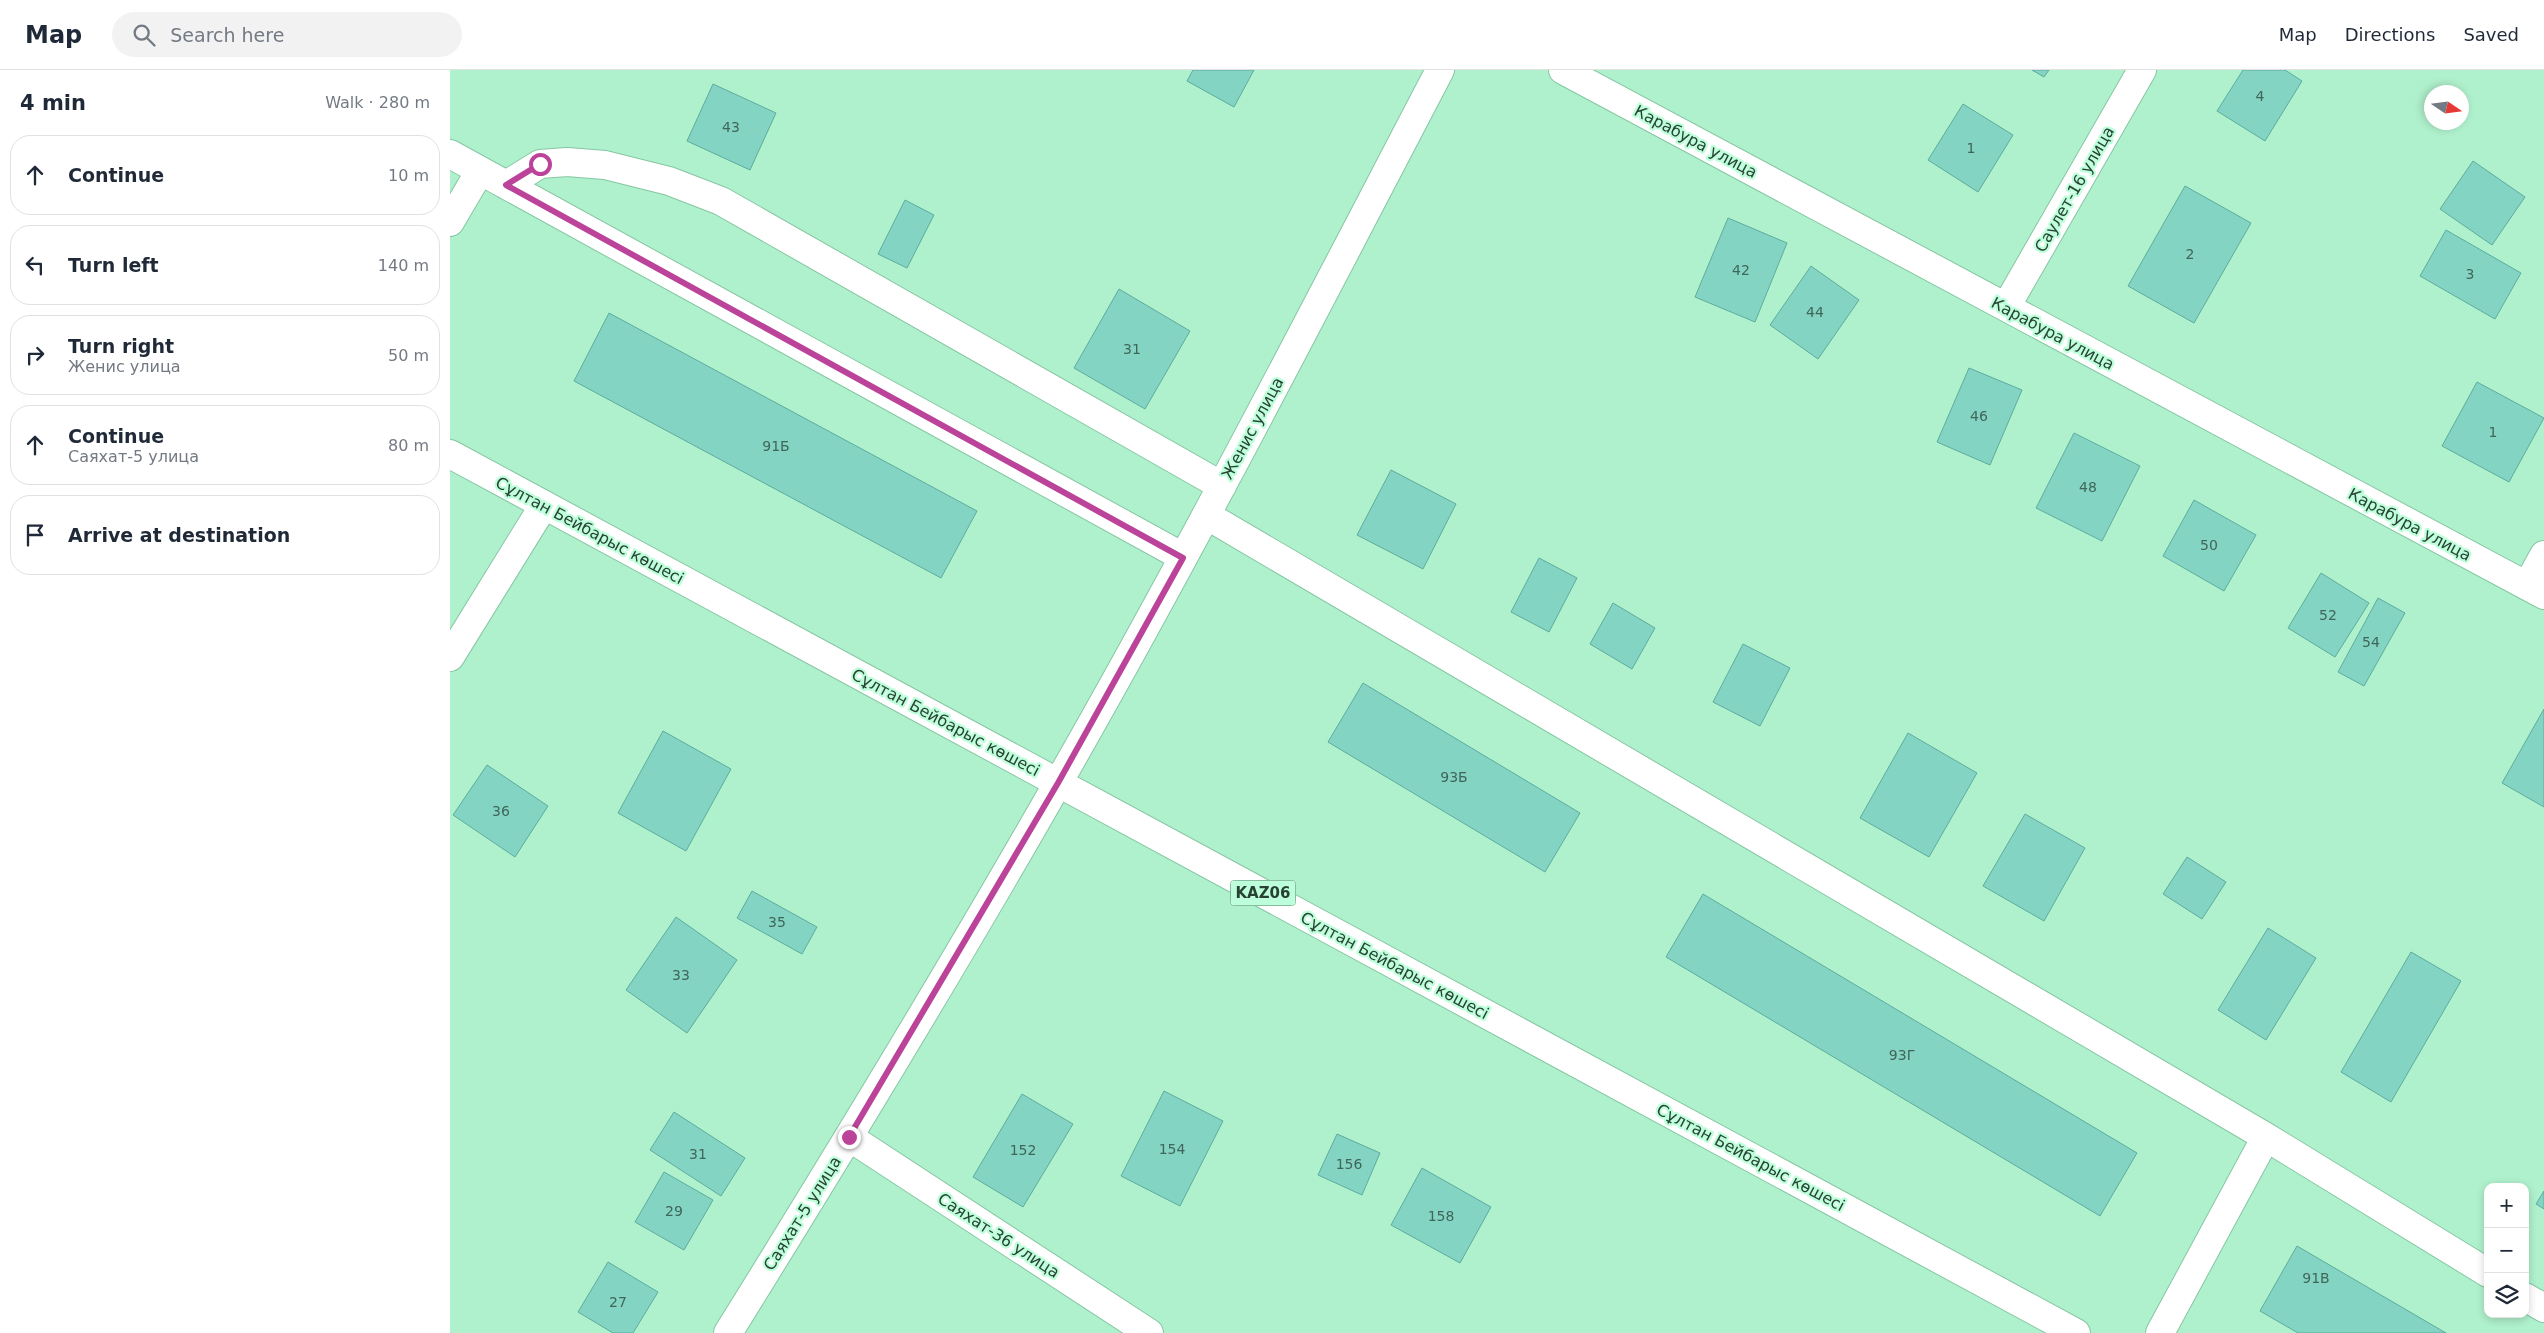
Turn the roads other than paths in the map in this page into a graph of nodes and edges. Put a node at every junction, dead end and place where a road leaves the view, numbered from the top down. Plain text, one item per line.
1 (1440, 70) edge
2 (1563, 70) edge
3 (2142, 70) edge
4 (450, 154) edge
5 (480, 171) junction
6 (506, 185) junction
7 (450, 222) edge
8 (2006, 307) junction
9 (450, 454) edge
10 (1222, 486) junction
11 (544, 504) junction
12 (1206, 515) junction
13 (2544, 556) edge
14 (1183, 558) junction
15 (2535, 591) edge
16 (450, 657) edge
17 (1058, 783) junction
18 (849, 1137) junction
19 (2266, 1137) junction
20 (2486, 1273) edge
21 (2529, 1299) edge
22 (2544, 1308) edge
23 (728, 1333) edge
24 (1149, 1333) edge
25 (2076, 1333) edge
26 (2160, 1333) edge

1 - 10 street, Женис улица
2 - 8 street, Карабура улица
3 - 8 street, Саулет-16 улица
4 - 5 street
5 - 6 street
5 - 7 street
6 - 10 street
6 - 14 street
8 - 15 street, Карабура улица
9 - 11 street, Сұлтан Бейбарыс көшесі / KAZ06
10 - 12 street, Женис улица
11 - 16 street
11 - 17 street, Сұлтан Бейбарыс көшесі / KAZ06
12 - 14 street, Женис улица
12 - 19 street
13 - 15 street
14 - 17 street, Женис улица
17 - 18 street, Саяхат-5 улица
17 - 25 street, Сұлтан Бейбарыс көшесі / KAZ06
18 - 23 street, Саяхат-5 улица
18 - 24 street, Саяхат-36 улица
19 - 20 street
19 - 26 street
21 - 22 street

